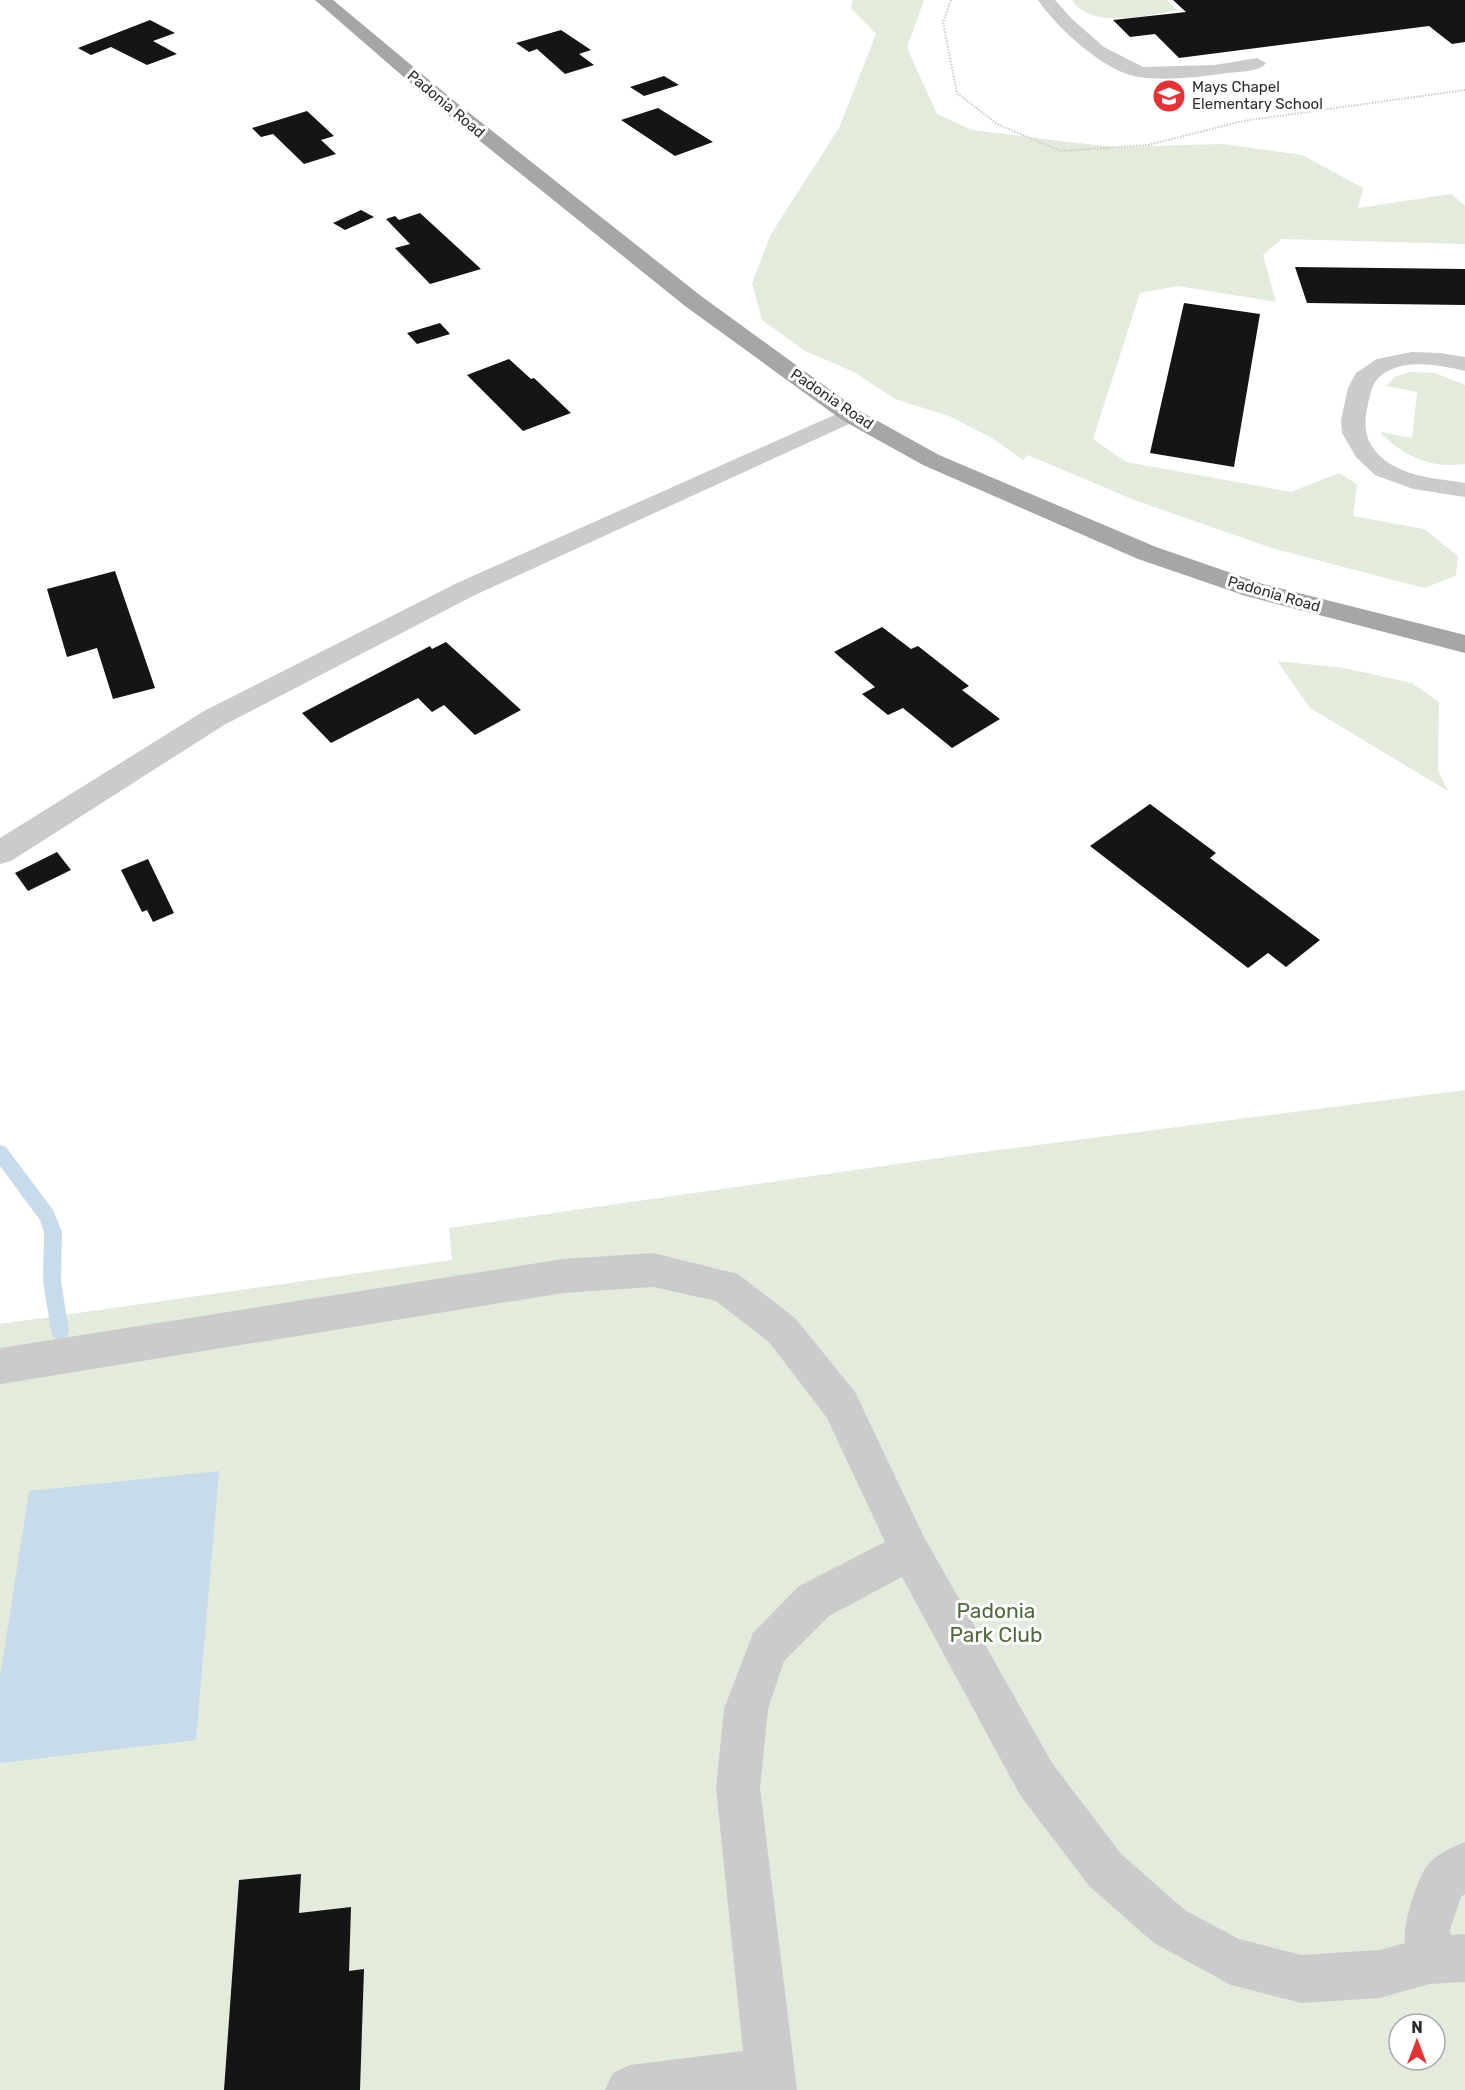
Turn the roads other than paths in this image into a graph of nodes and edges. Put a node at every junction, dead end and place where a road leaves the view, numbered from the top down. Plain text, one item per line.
1 (323, 0) edge
2 (1046, 0) edge
3 (1257, 63) dead end
4 (1465, 364) edge
5 (850, 415) junction
6 (1465, 490) edge
7 (1465, 644) edge
8 (0, 853) edge
9 (0, 1366) edge
10 (910, 1551) junction
11 (1465, 1865) edge
12 (1448, 1959) edge
13 (771, 2081) edge
14 (630, 2090) edge

1 - 5 main road, Padonia Road
2 - 3 street
4 - 6 street
5 - 7 main road, Padonia Road
5 - 8 street
9 - 10 street
10 - 12 street
10 - 13 street
11 - 12 street
13 - 14 street

